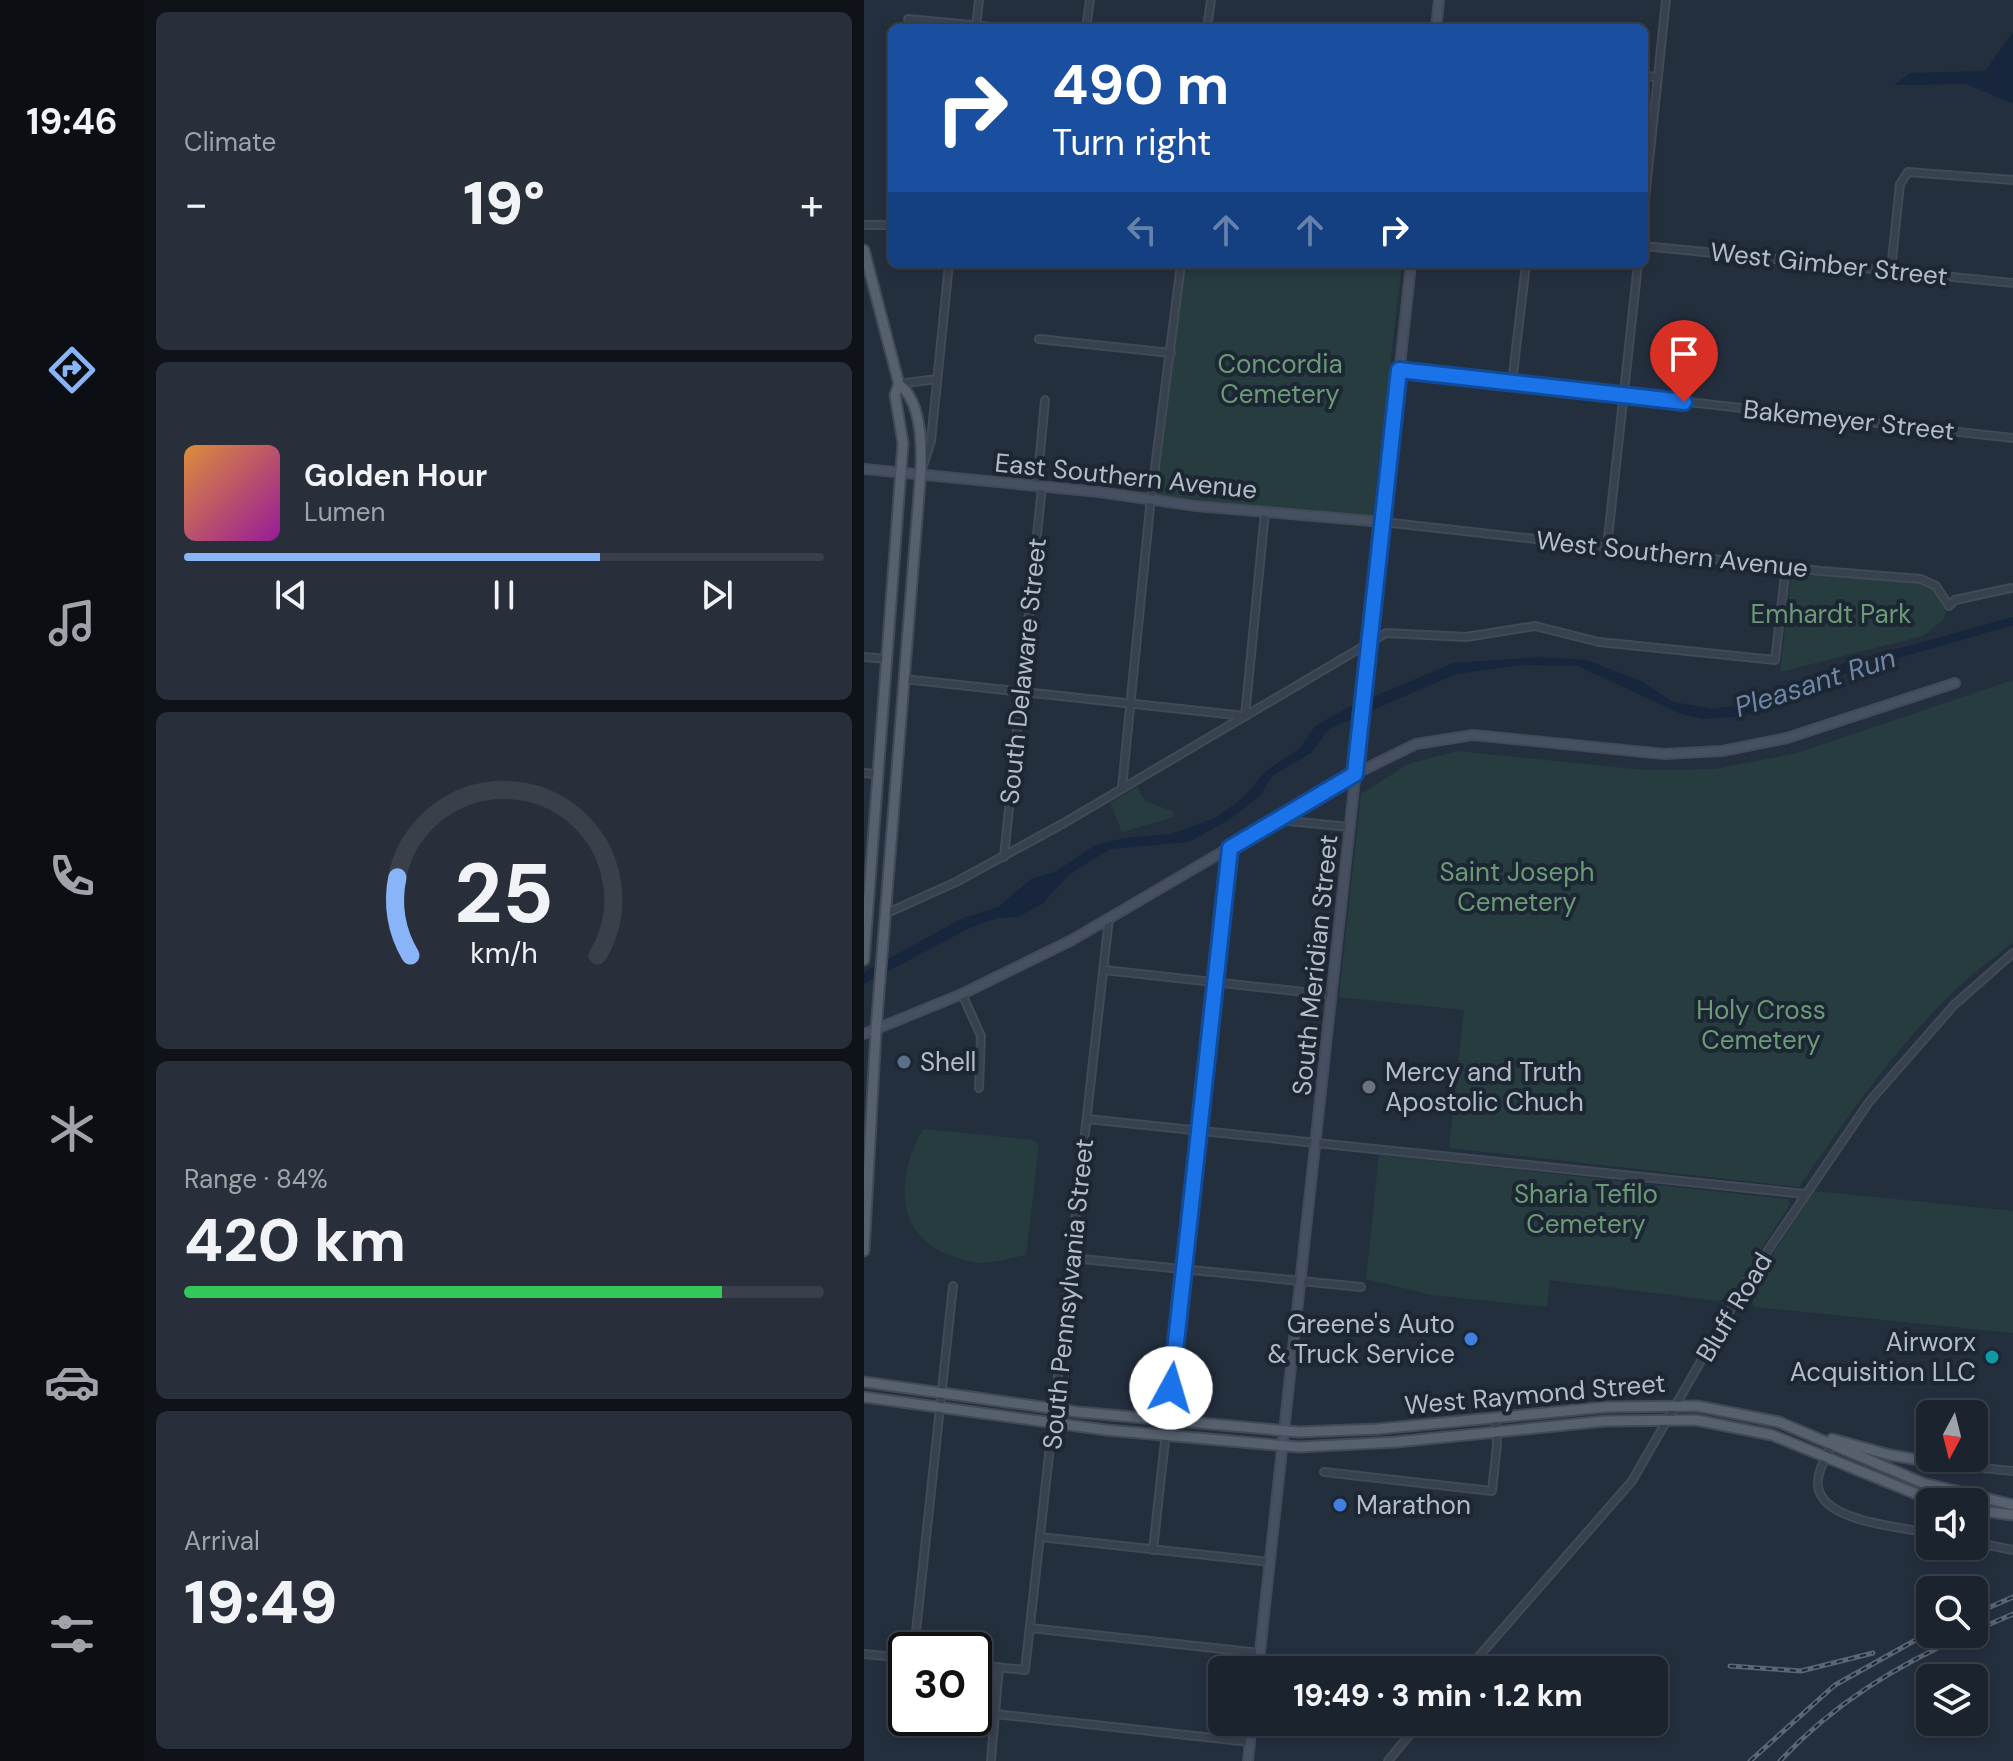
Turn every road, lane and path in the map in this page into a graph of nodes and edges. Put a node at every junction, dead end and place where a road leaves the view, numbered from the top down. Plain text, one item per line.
1 (979, 0) edge
2 (1090, 0) edge
3 (1211, 0) edge
4 (1439, 0) edge
5 (1666, 0) edge
6 (908, 19) dead end
7 (950, 24) edge
8 (976, 24) edge
9 (1087, 24) edge
10 (1208, 24) edge
11 (1436, 24) edge
12 (1648, 76) edge
13 (1658, 78) junction
14 (1648, 172) edge
15 (2013, 180) edge
16 (864, 225) edge
17 (888, 225) edge
18 (1648, 246) edge
19 (864, 250) edge
20 (949, 268) edge
21 (1181, 268) edge
22 (1411, 268) edge
23 (1526, 268) edge
24 (1638, 268) edge
25 (1891, 270) junction
26 (2013, 283) edge
27 (1039, 339) dead end
28 (1171, 353) junction
29 (1399, 370) junction
30 (937, 379) junction
31 (1512, 383) junction
32 (899, 384) junction
33 (1624, 395) junction
34 (1045, 400) dead end
35 (2013, 438) edge
36 (864, 469) edge
37 (903, 473) junction
38 (920, 474) junction
39 (1039, 486) junction
40 (1153, 499) junction
41 (1265, 512) junction
42 (1383, 522) junction
43 (1607, 547) junction
44 (1786, 567) junction
45 (2011, 588) edge
46 (1369, 642) junction
47 (864, 657) edge
48 (888, 659) junction
49 (904, 679) junction
50 (1955, 683) dead end
51 (1019, 692) junction
52 (1130, 702) junction
53 (1245, 716) junction
54 (864, 773) edge
55 (879, 774) junction
56 (1355, 774) junction
57 (1122, 788) junction
58 (1277, 819) junction
59 (1350, 827) junction
60 (1230, 848) junction
61 (1004, 857) junction
62 (885, 914) junction
63 (1109, 918) junction
64 (864, 953) edge
65 (2013, 953) edge
66 (864, 960) edge
67 (1104, 970) junction
68 (1215, 982) junction
69 (962, 994) junction
70 (1332, 995) junction
71 (876, 1030) junction
72 (864, 1034) edge
73 (979, 1088) dead end
74 (1087, 1119) junction
75 (1199, 1130) junction
76 (1315, 1142) junction
77 (1805, 1194) junction
78 (864, 1251) edge
79 (1072, 1258) junction
80 (1184, 1269) junction
81 (1300, 1281) junction
82 (953, 1286) dead end
83 (1361, 1287) dead end
84 (864, 1382) edge
85 (942, 1393) junction
86 (869, 1398) edge
87 (1678, 1404) junction
88 (940, 1408) junction
89 (1055, 1409) junction
90 (1495, 1417) junction
91 (1668, 1418) junction
92 (1167, 1421) junction
93 (1053, 1424) junction
94 (1283, 1431) junction
95 (1496, 1432) junction
96 (1806, 1432) junction
97 (1166, 1436) junction
98 (1832, 1444) junction
99 (1282, 1446) junction
100 (1826, 1457) junction
101 (1916, 1459) edge
102 (1988, 1469) edge
103 (2013, 1471) edge
104 (1324, 1472) dead end
105 (1916, 1494) edge
106 (2013, 1505) edge
107 (1988, 1512) edge
108 (2013, 1515) edge
109 (1916, 1530) edge
110 (1040, 1537) junction
111 (1988, 1545) edge
112 (1153, 1550) junction
113 (2013, 1550) edge
114 (1270, 1562) junction
115 (1030, 1628) junction
116 (916, 1632) edge
117 (1260, 1653) junction
118 (864, 1654) edge
119 (888, 1656) edge
120 (1260, 1656) edge
121 (1479, 1656) edge
122 (992, 1666) edge
123 (999, 1667) junction
124 (995, 1714) junction
125 (1251, 1736) edge
126 (1409, 1736) edge
127 (1250, 1742) junction
128 (991, 1760) edge
129 (1248, 1761) edge
130 (1388, 1761) edge

1 - 8 street
2 - 9 street
3 - 10 street
4 - 11 street
5 - 13 street
6 - 7 street
12 - 13 street
13 - 14 street
15 - 25 street
16 - 17 street
18 - 25 street, West Gimber Street
19 - 32 main road
20 - 30 street
21 - 28 street
22 - 29 street, South Meridian Street
23 - 31 street
24 - 33 street
25 - 26 street, West Gimber Street
27 - 28 street
28 - 40 street
29 - 31 street, Bakemeyer Street
29 - 42 street, South Meridian Street
30 - 32 street
30 - 38 street
31 - 33 street, Bakemeyer Street
32 - 37 main road
32 - 38 main road
33 - 35 street, Bakemeyer Street
33 - 43 street
34 - 39 street, South Delaware Street
36 - 37 street, East Southern Avenue
37 - 38 street, East Southern Avenue
37 - 48 main road
38 - 39 street, East Southern Avenue
38 - 49 main road
39 - 40 street, East Southern Avenue
39 - 51 street, South Delaware Street
40 - 41 street, East Southern Avenue
40 - 52 street
41 - 42 street, East Southern Avenue
41 - 53 street
42 - 43 street, West Southern Avenue
42 - 46 street, South Meridian Street
43 - 44 street, West Southern Avenue
44 - 45 street, West Southern Avenue
44 - 46 street
46 - 53 street
46 - 56 street, South Meridian Street
47 - 48 street
48 - 55 main road
49 - 51 street
49 - 62 main road
50 - 56 street
51 - 52 street
51 - 61 street, South Delaware Street
52 - 53 street
52 - 57 street
53 - 57 street
54 - 55 street
55 - 64 main road
56 - 58 street
56 - 59 street, South Meridian Street
57 - 61 street
58 - 59 street
58 - 60 street
59 - 70 street, South Meridian Street
60 - 63 street
60 - 68 street
61 - 62 street
62 - 71 main road
63 - 67 street, South Pennsylvania Street
63 - 69 street
64 - 66 main road
65 - 77 street, Bluff Road
67 - 68 street
67 - 74 street, South Pennsylvania Street
68 - 70 street
68 - 75 street
69 - 71 street
69 - 73 street
70 - 76 street, South Meridian Street
71 - 72 street
71 - 78 main road
74 - 75 street
74 - 79 street, South Pennsylvania Street
75 - 76 street
75 - 80 street
76 - 77 street
76 - 81 street, South Meridian Street
77 - 87 street, Bluff Road
79 - 80 street
79 - 89 street, South Pennsylvania Street
80 - 81 street
80 - 92 street
81 - 83 street
81 - 94 street, South Meridian Street
82 - 85 street
84 - 85 main road, West Raymond Street
85 - 88 street
85 - 89 main road, West Raymond Street
86 - 88 main road, West Raymond Street
87 - 90 main road, West Raymond Street
87 - 91 street, Bluff Road
87 - 96 main road, West Raymond Street
88 - 93 main road, West Raymond Street
88 - 116 street
89 - 92 main road, West Raymond Street
89 - 93 street, South Pennsylvania Street
90 - 94 main road, West Raymond Street
90 - 95 street
91 - 95 main road, West Raymond Street
91 - 100 main road, West Raymond Street
91 - 121 street, Bluff Road
92 - 94 main road, West Raymond Street
92 - 97 street
93 - 97 main road, West Raymond Street
93 - 110 street, South Pennsylvania Street
94 - 99 street, South Meridian Street
95 - 99 main road, West Raymond Street
95 - 104 street
96 - 98 main road, West Raymond Street
96 - 101 main road
97 - 99 main road, West Raymond Street
97 - 112 street
98 - 100 street
98 - 106 main road, West Raymond Street
99 - 114 street, South Meridian Street
100 - 105 main road, West Raymond Street
100 - 109 street
102 - 103 street
107 - 108 main road
110 - 112 street
110 - 115 street, South Pennsylvania Street
111 - 113 street
112 - 114 street
114 - 117 street, South Meridian Street
115 - 117 street
115 - 123 street, South Pennsylvania Street
117 - 120 street, South Meridian Street
118 - 119 street
122 - 123 street
123 - 124 street
124 - 127 street
124 - 128 street
125 - 127 street
126 - 130 street
127 - 129 street

